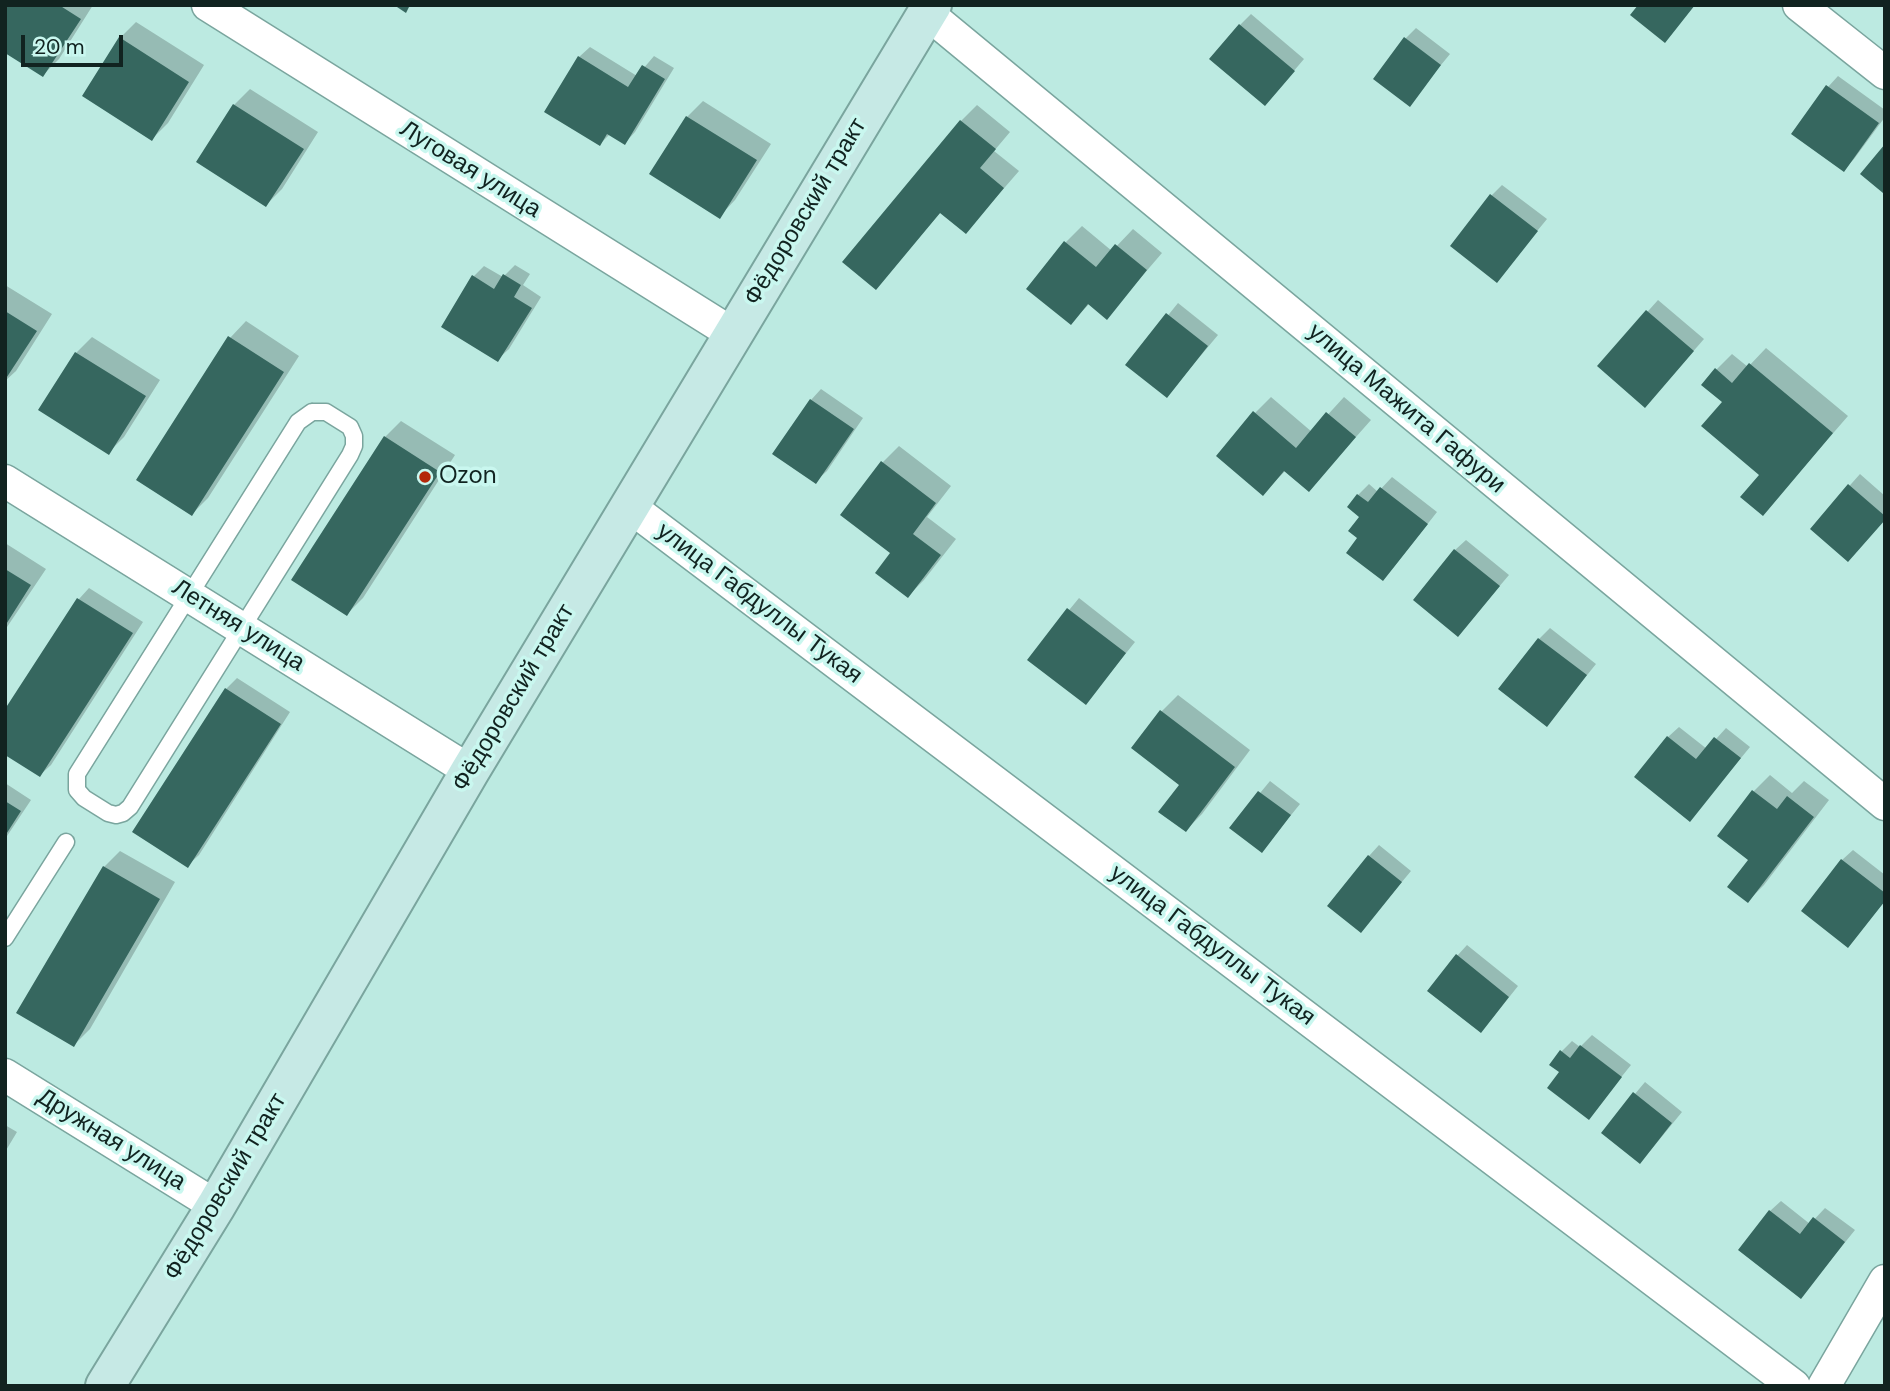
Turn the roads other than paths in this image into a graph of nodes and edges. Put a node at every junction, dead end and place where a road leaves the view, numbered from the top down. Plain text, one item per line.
1 (208, 5) edge
2 (1799, 5) edge
3 (929, 9) edge
4 (1885, 73) edge
5 (733, 334) junction
6 (5, 481) edge
7 (629, 506) junction
8 (189, 595) junction
9 (242, 628) junction
10 (470, 771) junction
11 (1885, 804) edge
12 (65, 842) dead end
13 (5, 938) edge
14 (5, 1075) edge
15 (216, 1206) junction
16 (1885, 1281) edge
17 (105, 1386) edge
18 (1794, 1386) edge
19 (1824, 1386) edge

1 - 5 street, Луговая улица
2 - 4 street
3 - 5 street, Фёдоровский тракт
3 - 11 street, улица Мажита Гафури
5 - 7 street, Фёдоровский тракт
6 - 8 street, Летняя улица
7 - 10 street, Фёдоровский тракт
7 - 18 street, улица Габдуллы Тукая
8 - 9 street, Летняя улица
8 - 9 lane
8 - 9 lane
9 - 10 street, Летняя улица
10 - 15 street, Фёдоровский тракт
12 - 13 lane
14 - 15 street, Дружная улица
15 - 17 street, Фёдоровский тракт
16 - 19 street

